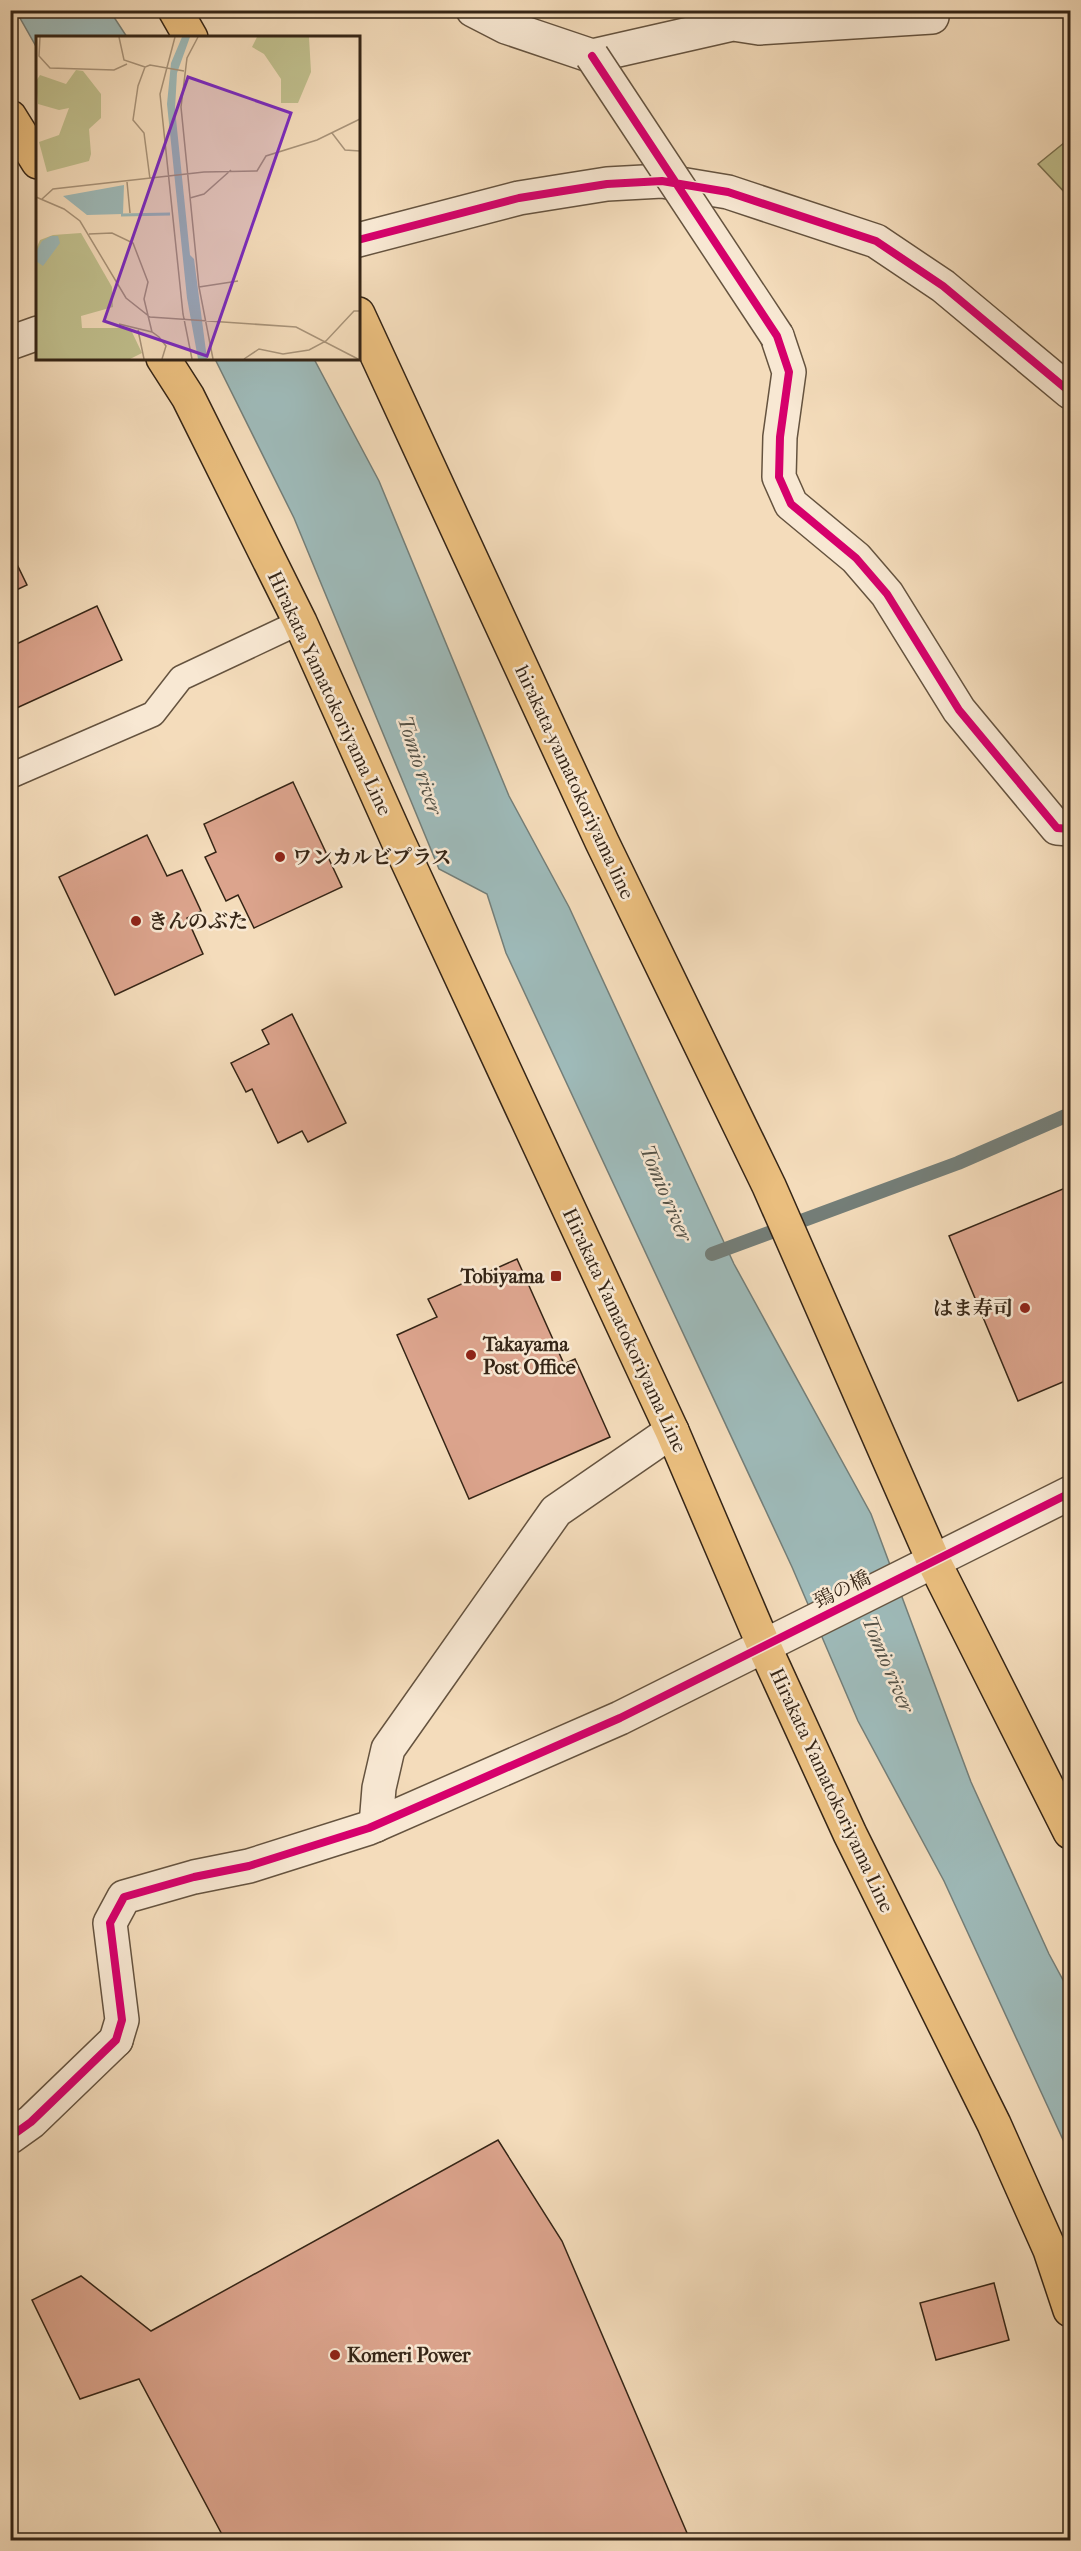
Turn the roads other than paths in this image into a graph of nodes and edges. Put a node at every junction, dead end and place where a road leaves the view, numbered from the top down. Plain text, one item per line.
1 (175, 10) edge
2 (473, 10) edge
3 (731, 17) edge
4 (932, 17) dead end
5 (190, 36) edge
6 (592, 56) junction
7 (10, 117) edge
8 (36, 159) edge
9 (360, 239) edge
10 (360, 318) edge
11 (36, 334) edge
12 (10, 343) edge
13 (164, 360) edge
14 (1071, 392) edge
15 (300, 622) junction
16 (10, 777) edge
17 (1071, 829) edge
18 (672, 1431) junction
19 (1071, 1493) edge
20 (934, 1562) junction
21 (764, 1646) junction
22 (376, 1825) junction
23 (1071, 1832) edge
24 (10, 2137) edge
25 (1071, 2310) edge

1 - 5 main road
2 - 6 street
3 - 4 street
3 - 6 street
6 - 17 street, bridge
7 - 8 main road
9 - 14 street
10 - 20 main road, hirakata-yamatokoriyama line
11 - 12 street
13 - 15 main road, Hirakata Yamatokoriyama Line
15 - 16 lane
15 - 18 main road, Hirakata Yamatokoriyama Line
18 - 21 main road, Hirakata Yamatokoriyama Line
18 - 22 street
19 - 20 street, 鵄の橋
20 - 21 street, 鵄の橋
20 - 23 main road
21 - 22 street, 鵄の橋
21 - 25 main road, Hirakata Yamatokoriyama Line
22 - 24 street, 鵄の橋

